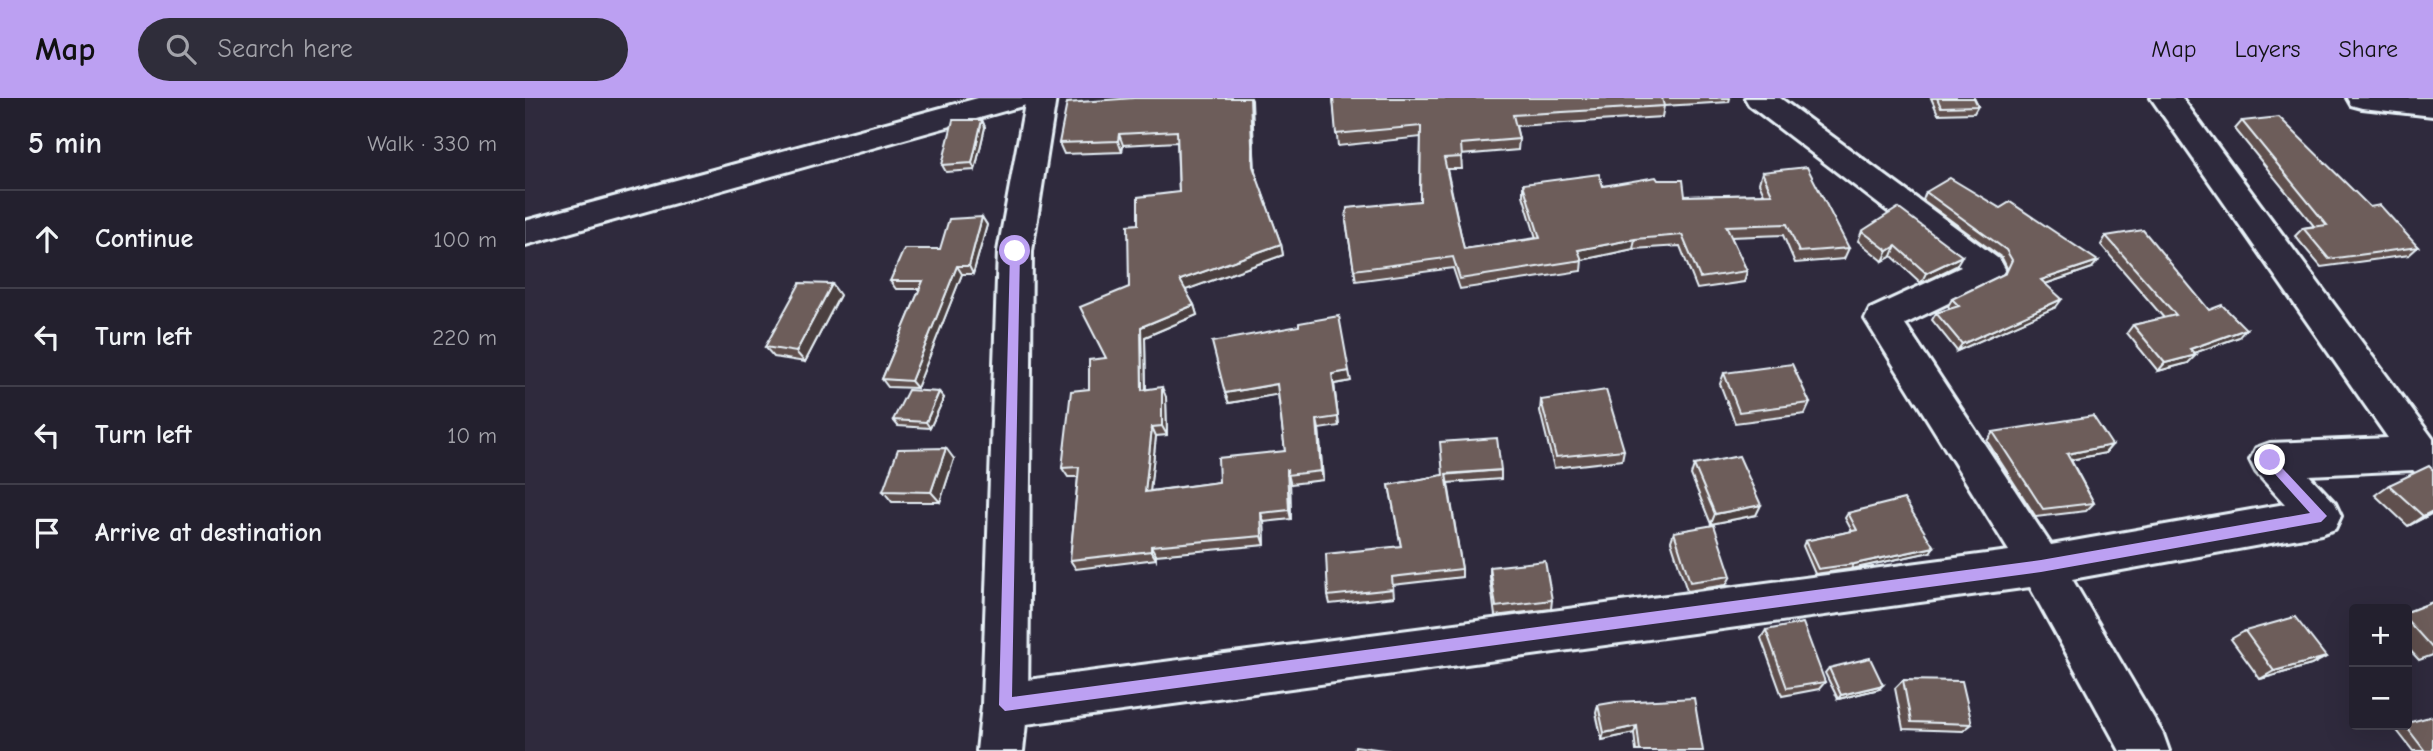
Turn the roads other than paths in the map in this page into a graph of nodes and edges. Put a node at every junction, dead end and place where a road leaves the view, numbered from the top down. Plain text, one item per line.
1 (1015, 98) edge
2 (1041, 98) edge
3 (1760, 98) edge
4 (2166, 98) edge
5 (2362, 98) edge
6 (2433, 106) edge
7 (525, 233) edge
8 (2427, 458) edge
9 (2041, 566) junction
10 (1005, 705) junction
11 (1000, 751) edge
12 (2146, 751) edge

1 - 7 street
2 - 10 street
3 - 9 street
4 - 8 street
5 - 6 street
8 - 9 street
9 - 10 street
9 - 12 street
10 - 11 street

